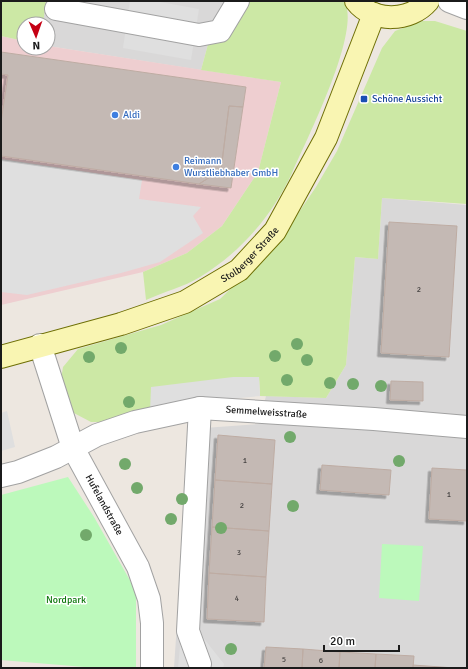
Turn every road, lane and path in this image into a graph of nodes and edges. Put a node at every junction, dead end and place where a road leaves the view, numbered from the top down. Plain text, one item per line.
1 (238, 1) edge
2 (356, 1) edge
3 (428, 1) edge
4 (449, 1) edge
5 (467, 8) edge
6 (56, 9) dead end
7 (374, 14) junction
8 (40, 345) junction
9 (1, 357) edge
10 (200, 408) junction
11 (467, 428) edge
12 (73, 448) junction
13 (1, 476) edge
14 (200, 664) dead end
15 (152, 668) edge

1 - 6 street
2 - 7 main road
3 - 7 main road
4 - 5 street
7 - 8 main road, Stolberger Straße
8 - 9 main road, Stolberger Straße
8 - 12 street, Hufelandstraße
10 - 11 street, Semmelweisstraße
10 - 12 street, Semmelweisstraße
10 - 14 street
12 - 13 street, Semmelweisstraße
12 - 15 street, Hufelandstraße

